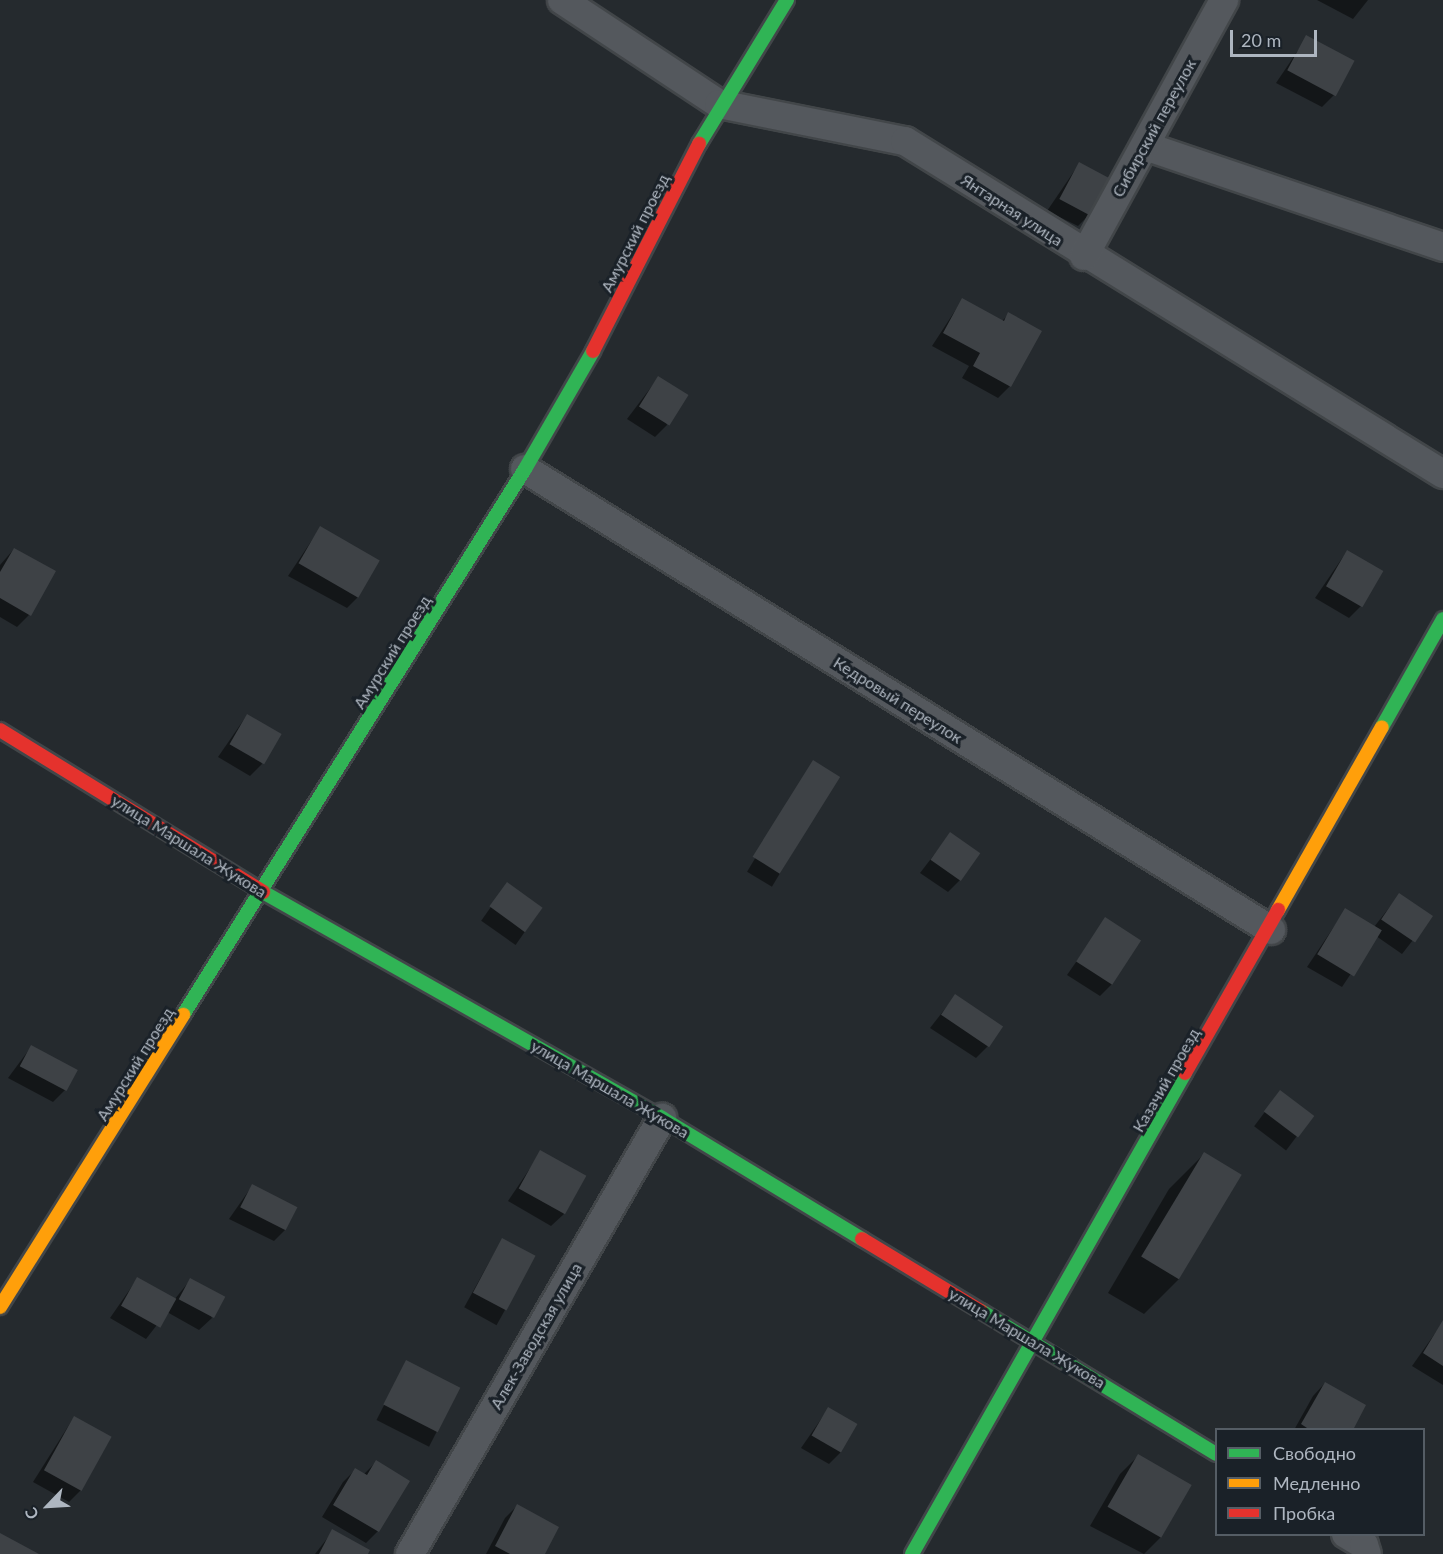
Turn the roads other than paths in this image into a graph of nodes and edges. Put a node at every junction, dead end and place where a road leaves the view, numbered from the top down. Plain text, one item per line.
1 (562, 0) edge
2 (787, 0) edge
3 (1224, 0) edge
4 (719, 104) junction
5 (1145, 146) junction
6 (1443, 247) edge
7 (1084, 256) junction
8 (525, 469) junction
9 (1443, 474) edge
10 (1443, 619) edge
11 (0, 730) edge
12 (263, 892) junction
13 (1271, 930) junction
14 (662, 1118) junction
15 (0, 1307) edge
16 (1034, 1342) junction
17 (1215, 1453) edge
18 (1349, 1536) edge
19 (410, 1554) edge
20 (912, 1554) edge
21 (1366, 1554) edge

1 - 4 street, Янтарная улица
2 - 4 street, Амурский проезд
3 - 5 street, Сибирский переулок
4 - 7 street, Янтарная улица
4 - 8 street, Амурский проезд
5 - 6 street
5 - 7 street, Сибирский переулок
7 - 9 street, Янтарная улица
8 - 12 street, Амурский проезд
8 - 13 street, Кедровый переулок
10 - 13 street, Казачий проезд
11 - 12 street, улица Маршала Жукова
12 - 14 street, улица Маршала Жукова
12 - 15 street, Амурский проезд
13 - 16 street, Казачий проезд
14 - 16 street, улица Маршала Жукова
14 - 19 street, Алек-Заводская улица
16 - 17 street, улица Маршала Жукова
16 - 20 street, Казачий проезд
18 - 21 street

